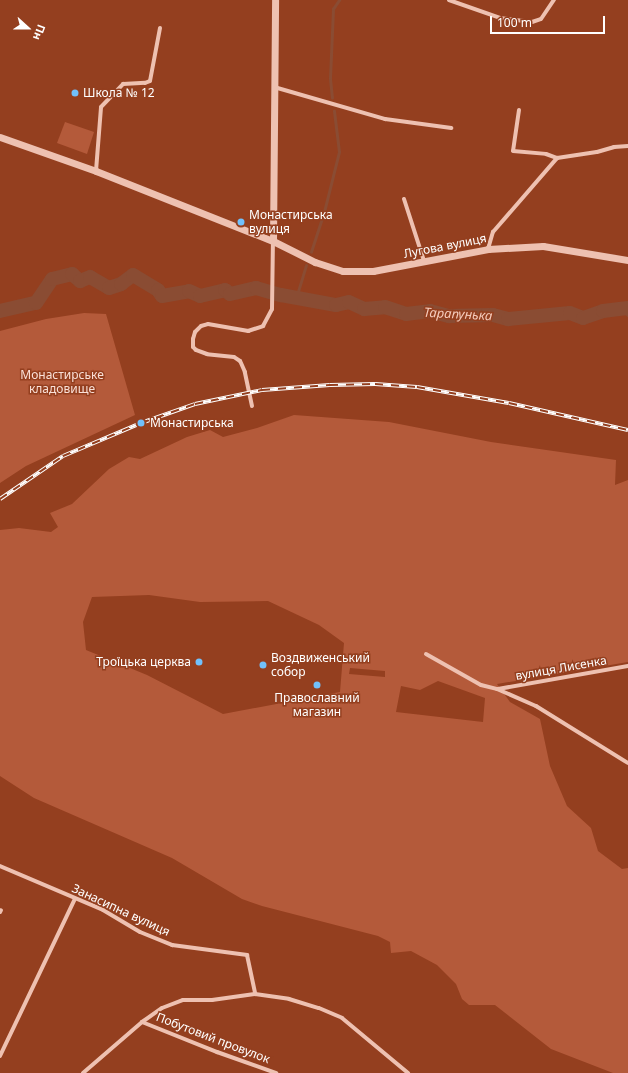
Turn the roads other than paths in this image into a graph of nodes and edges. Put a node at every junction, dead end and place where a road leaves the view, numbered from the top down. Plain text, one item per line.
1 (275, 0) edge
2 (449, 0) edge
3 (554, 0) edge
4 (160, 28) dead end
5 (274, 87) junction
6 (519, 110) dead end
7 (451, 128) dead end
8 (0, 137) edge
9 (628, 146) edge
10 (557, 158) junction
11 (96, 171) junction
12 (404, 199) dead end
13 (273, 241) junction
14 (488, 249) junction
15 (628, 260) edge
16 (424, 261) junction
17 (252, 406) dead end
18 (426, 654) dead end
19 (628, 666) edge
20 (497, 689) junction
21 (628, 763) edge
22 (0, 866) edge
23 (76, 899) junction
24 (256, 994) junction
25 (142, 1022) junction
26 (0, 1056) edge
27 (83, 1073) edge
28 (276, 1073) edge
29 (408, 1073) edge

1 - 5 street
2 - 3 street
4 - 11 street
5 - 7 street
5 - 13 street
6 - 10 street
8 - 11 street, Лугова вулиця
9 - 10 street
10 - 14 street
11 - 13 street, Лугова вулиця
12 - 16 street
13 - 16 street, Лугова вулиця
13 - 17 street
14 - 15 street, Лугова вулиця
14 - 16 street, Лугова вулиця
18 - 20 street
19 - 20 street, вулиця Лисенка
20 - 21 street
22 - 23 street, Занасипна вулиця
23 - 24 street, Занасипна вулиця
23 - 26 street
24 - 25 street
24 - 29 street
25 - 27 street
25 - 28 street, Побутовий провулок

